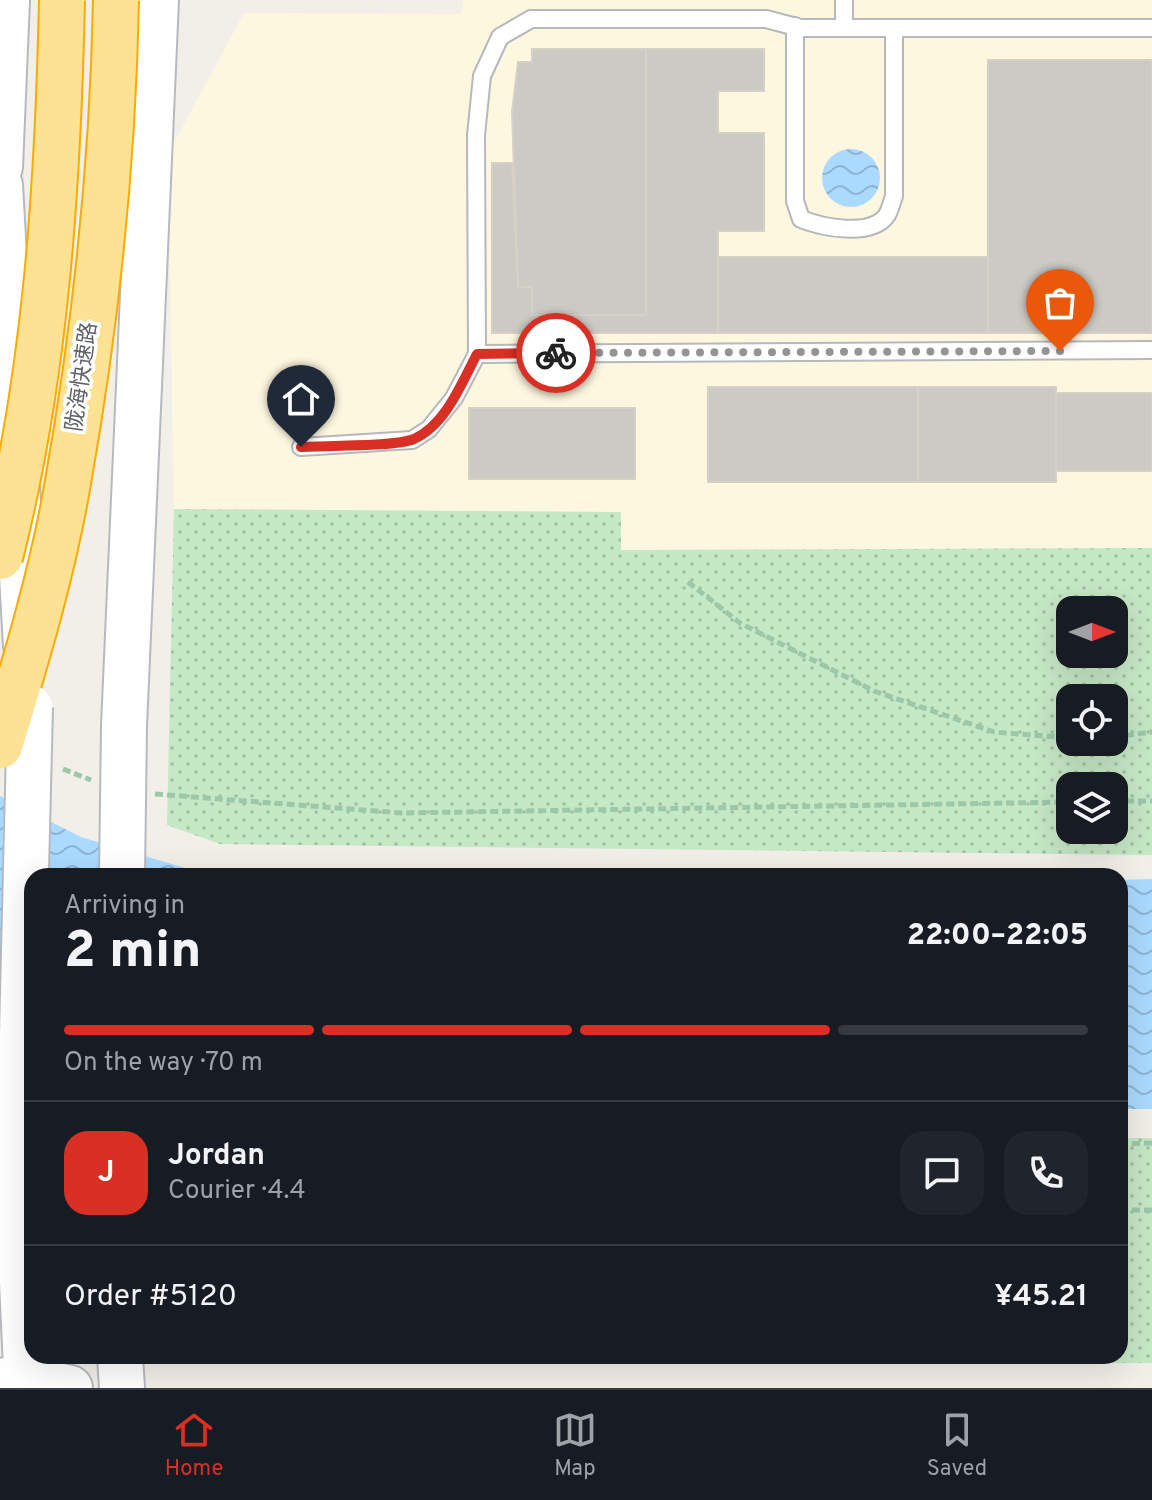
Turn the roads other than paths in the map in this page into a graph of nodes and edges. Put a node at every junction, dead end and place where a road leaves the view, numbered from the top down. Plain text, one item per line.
1 (7, 0) edge
2 (62, 0) edge
3 (116, 0) edge
4 (156, 0) edge
5 (844, 0) edge
6 (0, 1) edge
7 (795, 26) junction
8 (844, 28) junction
9 (894, 28) junction
10 (1152, 28) edge
11 (0, 167) edge
12 (0, 185) edge
13 (1152, 350) edge
14 (477, 354) junction
15 (301, 447) dead end
16 (0, 557) edge
17 (0, 746) edge
18 (26, 868) edge
19 (122, 868) edge
20 (24, 952) edge
21 (120, 1364) edge
22 (13, 1374) edge
23 (70, 1388) edge
24 (122, 1388) edge

1 - 6 lane
1 - 11 street
2 - 16 highway, bridge
3 - 17 highway, 陇海快速路, bridge
4 - 19 street, bridge
5 - 8 lane
7 - 8 lane
7 - 9 lane
7 - 14 lane
8 - 9 lane
9 - 10 lane
12 - 18 street, bridge
13 - 14 lane
14 - 15 lane
20 - 22 street, bridge
21 - 24 street
22 - 23 street

